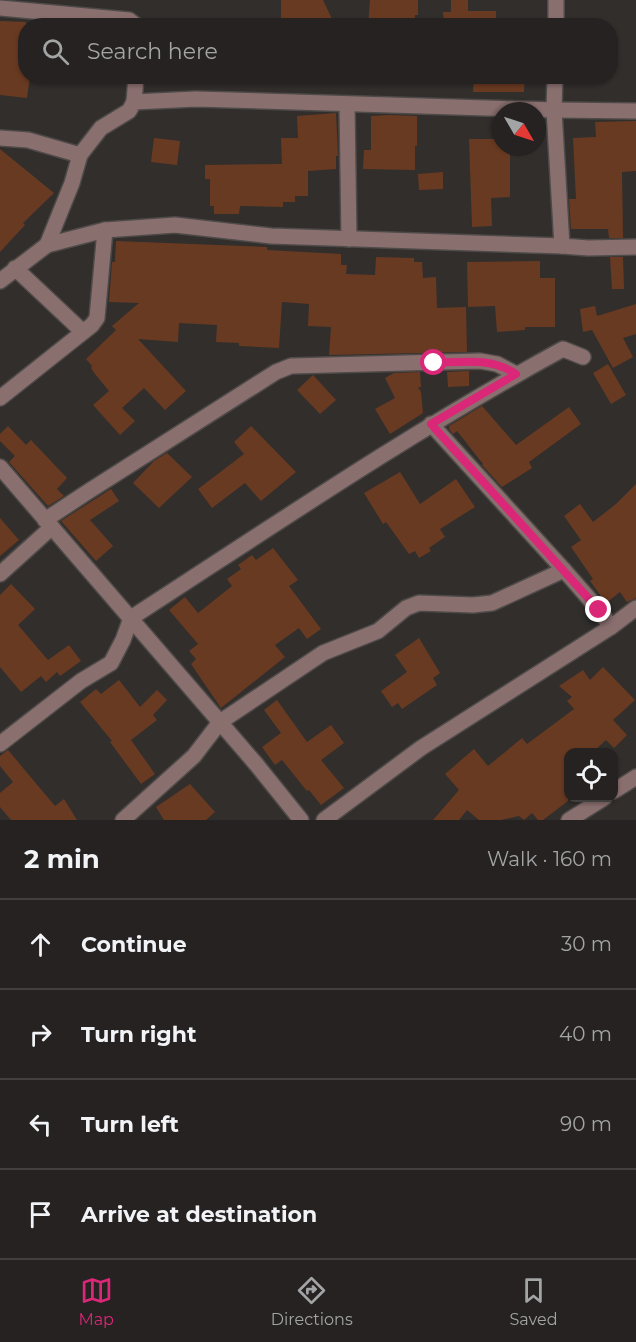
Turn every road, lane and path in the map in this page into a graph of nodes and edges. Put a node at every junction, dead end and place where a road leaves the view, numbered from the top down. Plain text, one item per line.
1 (556, 0) edge
2 (0, 8) edge
3 (108, 18) edge
4 (556, 18) edge
5 (135, 84) edge
6 (555, 84) edge
7 (134, 102) junction
8 (347, 104) junction
9 (554, 110) junction
10 (636, 111) edge
11 (0, 138) edge
12 (80, 155) junction
13 (105, 230) junction
14 (349, 239) junction
15 (47, 245) junction
16 (562, 246) junction
17 (636, 247) edge
18 (15, 268) junction
19 (0, 282) edge
20 (83, 332) junction
21 (583, 357) dead end
22 (516, 374) junction
23 (0, 398) edge
24 (431, 424) junction
25 (0, 467) edge
26 (49, 524) junction
27 (564, 570) junction
28 (0, 573) edge
29 (636, 608) edge
30 (131, 618) junction
31 (611, 627) junction
32 (220, 722) junction
33 (0, 744) edge
34 (636, 777) edge
35 (618, 788) edge
36 (597, 802) edge
37 (123, 820) edge
38 (301, 820) edge
39 (324, 820) edge
40 (568, 820) edge

1 - 4 street
2 - 3 street
5 - 7 street
6 - 9 street
7 - 8 street
7 - 12 street
8 - 9 street
8 - 14 street
9 - 10 street
9 - 16 street
11 - 12 street
12 - 15 street
13 - 14 street
13 - 15 street
13 - 20 street
14 - 16 street
15 - 18 street
16 - 17 street
18 - 19 street
18 - 20 street
20 - 23 street
21 - 22 street
22 - 24 street
22 - 26 street
24 - 27 street
24 - 30 street
25 - 26 street
26 - 28 street
26 - 30 street
27 - 31 street
27 - 32 street
29 - 31 street
30 - 32 street
30 - 33 street
31 - 39 street
32 - 37 street
32 - 38 street
34 - 35 street
36 - 40 street

